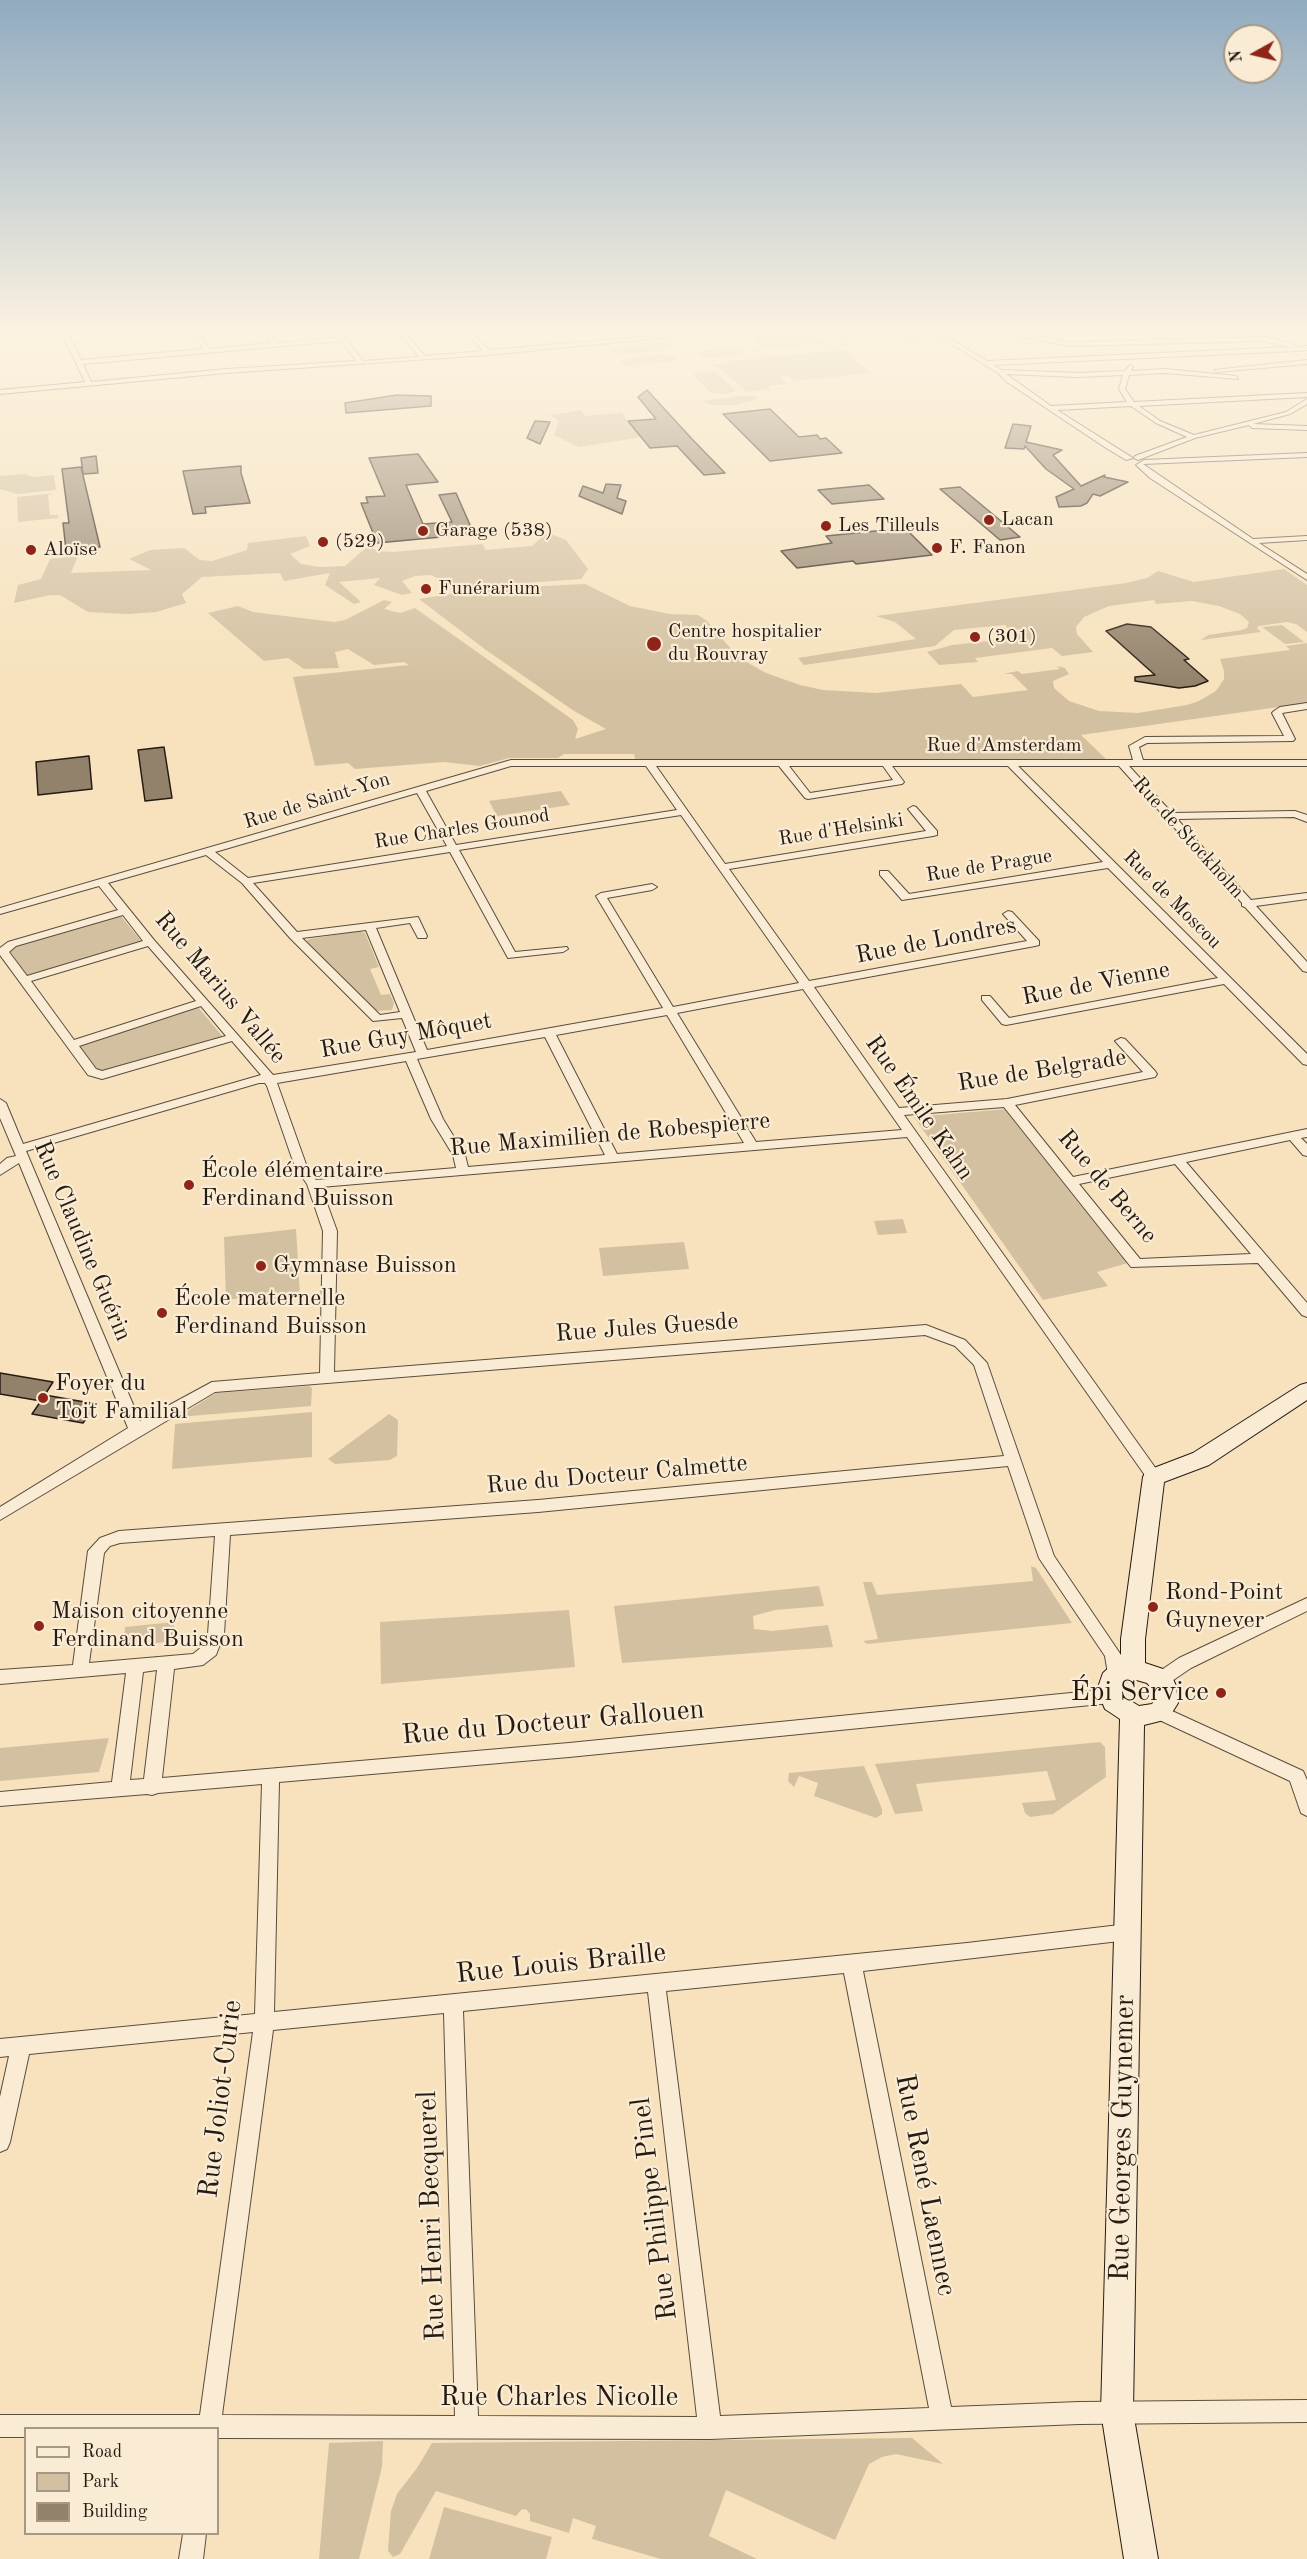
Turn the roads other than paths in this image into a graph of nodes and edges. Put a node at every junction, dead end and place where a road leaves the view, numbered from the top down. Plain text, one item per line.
1 (1112, 447) edge
2 (1171, 447) edge
3 (1307, 455) edge
4 (1141, 462) junction
5 (1307, 538) edge
6 (1250, 541) junction
7 (1307, 579) edge
8 (1307, 706) edge
9 (649, 763) junction
10 (782, 763) junction
11 (1307, 763) edge
12 (886, 764) junction
13 (1011, 764) junction
14 (1122, 764) junction
15 (1139, 764) junction
16 (420, 789) junction
17 (913, 809) dead end
18 (684, 812) junction
19 (1168, 816) junction
20 (1307, 819) edge
21 (454, 849) junction
22 (209, 852) junction
23 (1111, 864) junction
24 (723, 867) junction
25 (884, 873) dead end
26 (101, 881) junction
27 (246, 881) junction
28 (652, 887) dead end
29 (1307, 896) edge
30 (1246, 904) junction
31 (0, 910) edge
32 (125, 911) junction
33 (1008, 914) dead end
34 (370, 926) junction
35 (294, 936) junction
36 (422, 936) dead end
37 (150, 942) junction
38 (563, 949) dead end
39 (1307, 969) edge
40 (24, 980) junction
41 (1226, 980) junction
42 (807, 986) junction
43 (986, 998) dead end
44 (203, 1002) junction
45 (671, 1012) junction
46 (407, 1014) junction
47 (549, 1033) junction
48 (234, 1037) junction
49 (1121, 1041) dead end
50 (72, 1044) junction
51 (416, 1055) junction
52 (1307, 1061) edge
53 (269, 1079) junction
54 (0, 1103) edge
55 (1007, 1103) junction
56 (896, 1112) junction
57 (911, 1133) junction
58 (1307, 1133) edge
59 (1293, 1136) junction
60 (752, 1146) junction
61 (1307, 1152) edge
62 (20, 1154) junction
63 (612, 1157) junction
64 (1179, 1161) junction
65 (463, 1170) junction
66 (0, 1171) edge
67 (1070, 1182) junction
68 (313, 1184) junction
69 (1262, 1258) junction
70 (1307, 1312) edge
71 (327, 1376) junction
72 (1307, 1390) edge
73 (136, 1430) junction
74 (1015, 1460) junction
75 (1154, 1477) junction
76 (0, 1514) edge
77 (223, 1530) junction
78 (1307, 1604) edge
79 (166, 1663) junction
80 (135, 1666) junction
81 (80, 1671) junction
82 (0, 1677) edge
83 (1160, 1680) joint
84 (1130, 1693) junction
85 (1302, 1774) edge
86 (271, 1775) junction
87 (153, 1788) junction
88 (120, 1790) junction
89 (0, 1799) edge
90 (1307, 1808) edge
91 (1128, 1932) junction
92 (852, 1963) junction
93 (656, 1983) junction
94 (453, 2003) junction
95 (264, 2022) junction
96 (21, 2046) junction
97 (0, 2048) edge
98 (0, 2142) edge
99 (1307, 2411) edge
100 (1117, 2412) junction
101 (942, 2418) junction
102 (0, 2426) edge
103 (209, 2427) edge
104 (467, 2427) junction
105 (710, 2428) junction
106 (195, 2535) edge
107 (191, 2559) edge
108 (1141, 2559) edge

1 - 4 street
2 - 4 street
3 - 4 street
4 - 6 street
5 - 6 street
6 - 7 street
8 - 15 street
9 - 10 street, Rue d'Amsterdam
9 - 16 street, Rue de Saint-Yon
9 - 18 street, Rue Émile Kahn
10 - 12 street, Rue d'Amsterdam
10 - 12 street, Rue d'Amsterdam
11 - 15 street, Rue de Stockholm
12 - 13 street, Rue d'Amsterdam
13 - 14 street, Rue d'Amsterdam
13 - 23 street, Rue de Moscou
14 - 15 street, Rue de Stockholm
14 - 19 street, Rue de Stockholm
16 - 21 street
16 - 22 street, Rue de Saint-Yon
17 - 24 street, Rue d'Helsinki
18 - 21 street, Rue Charles Gounod
18 - 24 street, Rue Émile Kahn
19 - 20 street
19 - 30 street, Rue de Stockholm
21 - 27 street, Rue Charles Gounod
21 - 38 street
22 - 26 street, Rue de Saint-Yon
22 - 27 street
23 - 25 street, Rue de Prague
23 - 41 street, Rue de Moscou
24 - 42 street, Rue Émile Kahn
26 - 31 street, Rue de Saint-Yon
26 - 32 street, Rue Marius Vallée
27 - 35 street
28 - 45 street
29 - 30 street
30 - 39 street, Rue de Stockholm
32 - 37 street, Rue Marius Vallée
32 - 40 street
33 - 42 street, Rue de Londres
34 - 35 street
34 - 36 street
34 - 46 street
35 - 46 street
37 - 40 street
37 - 44 street, Rue Marius Vallée
40 - 50 street
41 - 43 street, Rue de Vienne
41 - 52 street, Rue de Moscou
42 - 45 street, Rue Guy Môquet
42 - 56 street, Rue Émile Kahn
44 - 48 street, Rue Marius Vallée
44 - 50 street
45 - 47 street, Rue Guy Môquet
45 - 60 street
46 - 51 street
47 - 51 street, Rue Guy Môquet
47 - 63 street
48 - 50 street
48 - 53 street, Rue Marius Vallée
49 - 55 street, Rue de Belgrade
51 - 53 street, Rue Guy Môquet
51 - 65 street
53 - 62 street, Rue Guy Môquet
53 - 68 street, Rue Marius Vallée
54 - 62 street, Rue Claudine Guérin
55 - 56 street, Rue de Belgrade
55 - 67 street, Rue de Berne
56 - 57 street, Rue Émile Kahn
57 - 60 street, Rue Maximilien de Robespierre
57 - 75 street, Rue Émile Kahn
58 - 59 street
59 - 61 street
59 - 64 street
60 - 63 street, Rue Maximilien de Robespierre
62 - 66 street, Rue Guy Môquet
62 - 73 street, Rue Claudine Guérin
63 - 65 street, Rue Maximilien de Robespierre
64 - 67 street
64 - 69 street
65 - 68 street, Rue Maximilien de Robespierre
67 - 69 street, Rue de Berne
68 - 71 street, Rue Marius Vallée
69 - 70 street
71 - 73 street, Rue Jules Guesde
71 - 74 street, Rue Jules Guesde
72 - 75 street
73 - 76 street, Rue Jules Guesde
74 - 77 street, Rue du Docteur Calmette
74 - 84 street, Rue Jules Guesde
75 - 84 street
77 - 79 street
77 - 81 street, Rue du Docteur Calmette
78 - 83 street
79 - 80 street
79 - 87 street
80 - 81 street
80 - 88 street
81 - 82 street
83 - 84 street
84 - 85 street
84 - 86 street, Rue du Docteur Gallouen
84 - 91 street, Rue Georges Guynemer
85 - 90 street
86 - 87 street, Rue du Docteur Gallouen
86 - 95 street, Rue Joliot-Curie
87 - 88 street, Rue du Docteur Gallouen
88 - 89 street, Rue du Docteur Gallouen
91 - 92 street, Rue Louis Braille
91 - 100 street, Rue Georges Guynemer
92 - 93 street, Rue Louis Braille
92 - 101 street, Rue René Laennec
93 - 94 street, Rue Louis Braille
93 - 105 street, Rue Philippe Pinel
94 - 95 street, Rue Louis Braille
94 - 104 street, Rue Henri Becquerel
95 - 96 street, Rue Louis Braille
95 - 103 street, Rue Joliot-Curie
96 - 97 street, Rue Louis Braille
96 - 98 street
99 - 100 street, Rue Charles Nicolle
100 - 101 street, Rue Charles Nicolle
100 - 108 street, Rue Georges Guynemer
101 - 105 street, Rue Charles Nicolle
102 - 103 street, Rue Charles Nicolle
103 - 104 street, Rue Charles Nicolle
104 - 105 street, Rue Charles Nicolle
106 - 107 street

